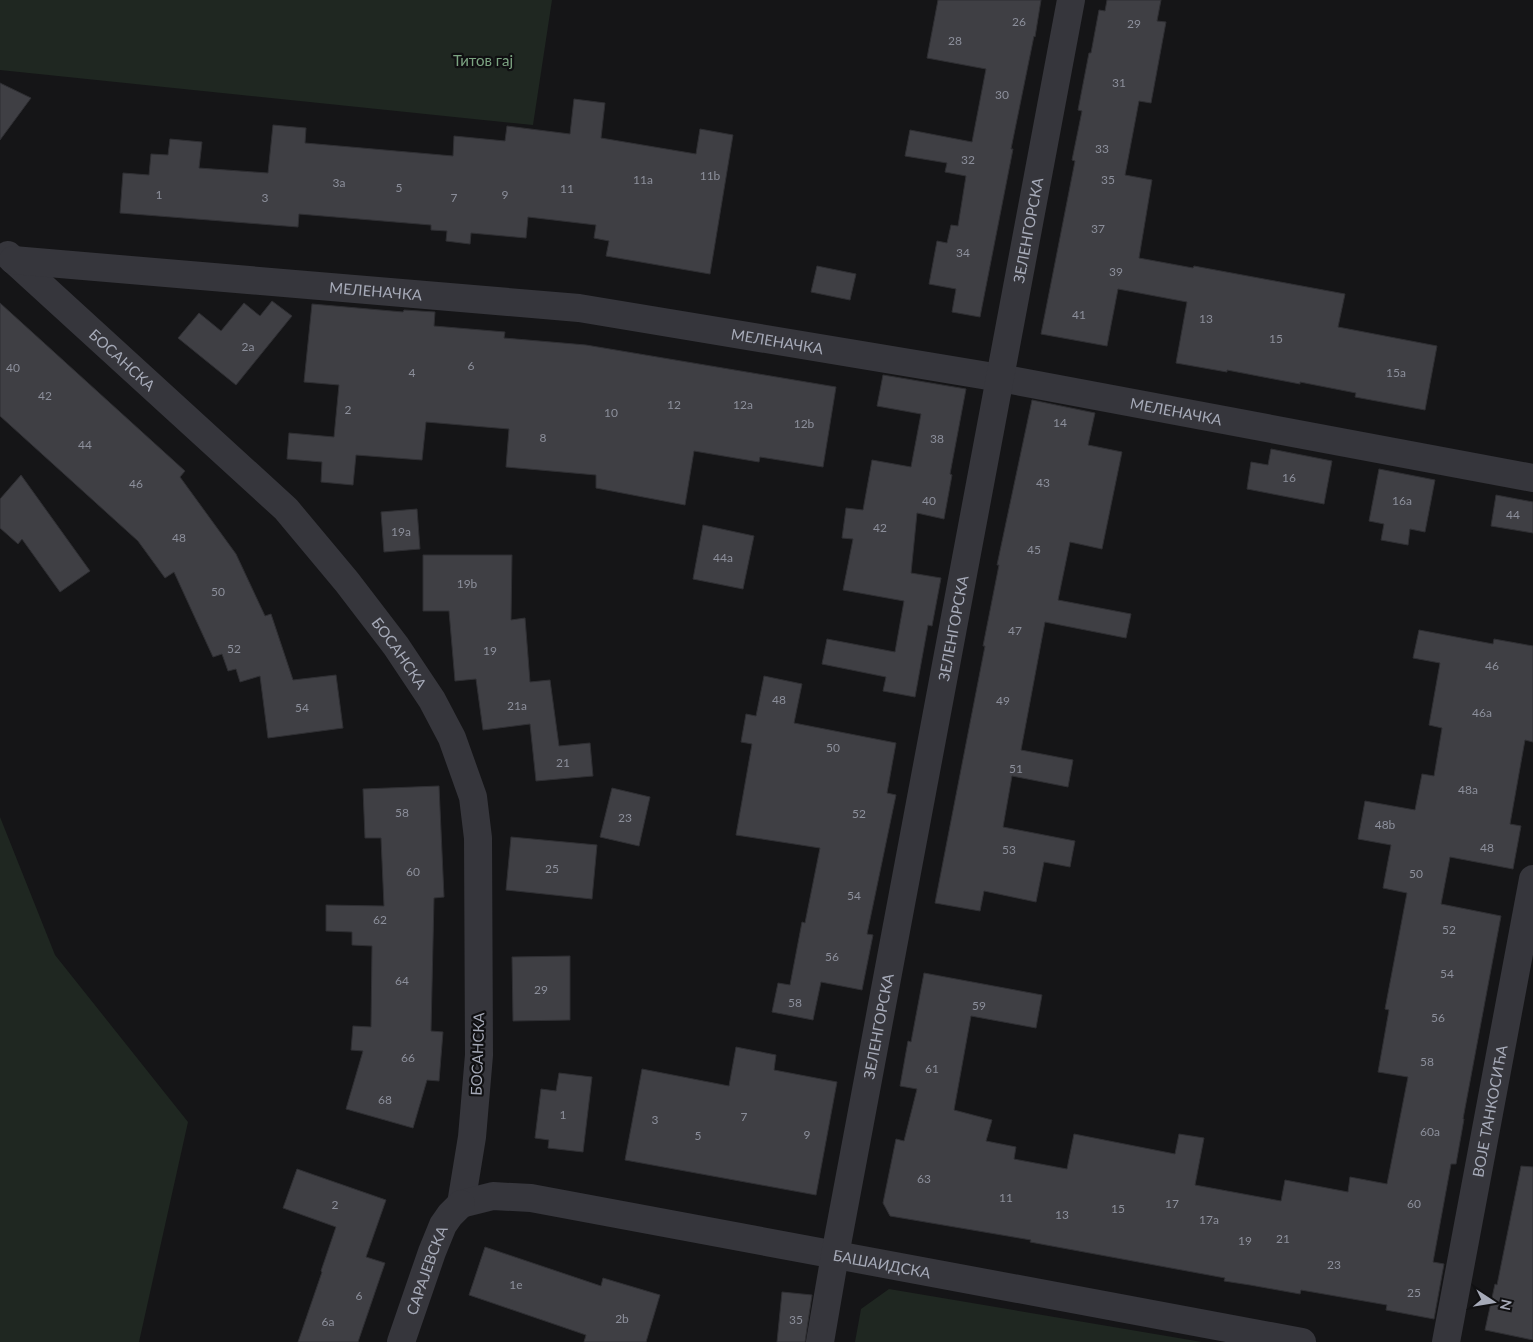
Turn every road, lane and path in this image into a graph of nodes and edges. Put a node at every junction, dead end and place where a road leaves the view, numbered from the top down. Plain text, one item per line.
1 (1071, 0) edge
2 (7, 254) edge
3 (1000, 378) junction
4 (1533, 478) edge
5 (1533, 879) edge
6 (461, 1204) junction
7 (835, 1255) junction
8 (401, 1342) edge
9 (820, 1342) edge
10 (1302, 1342) edge
11 (1446, 1342) edge

1 - 3 street, ЗЕЛЕНГОРСКА
2 - 3 street, МЕЛЕНАЧКА
2 - 6 street, БОСАНСКА
3 - 4 street, МЕЛЕНАЧКА
3 - 7 street, ЗЕЛЕНГОРСКА
5 - 11 street, ВОЈЕ ТАНКОСИЋА
6 - 7 street, БАШАИДСКА
6 - 8 street, САРАЈЕВСКА
7 - 9 street, ЗЕЛЕНГОРСКА
7 - 10 street, БАШАИДСКА

